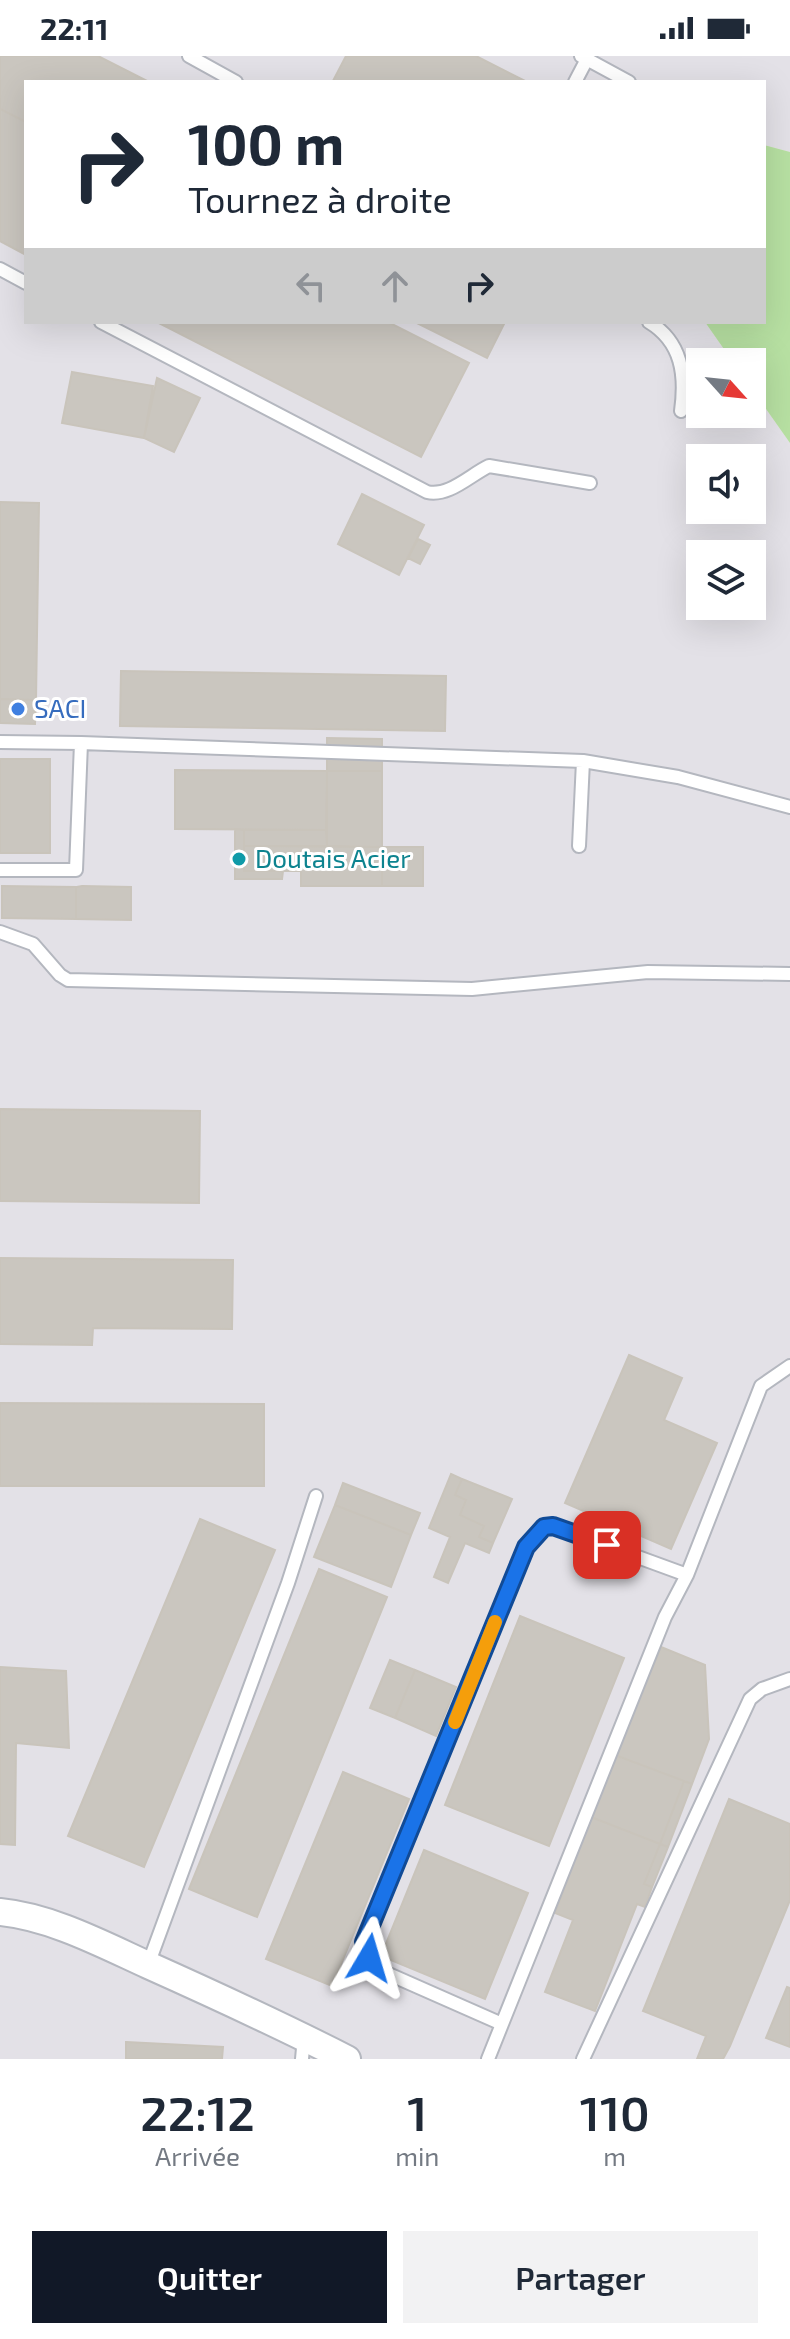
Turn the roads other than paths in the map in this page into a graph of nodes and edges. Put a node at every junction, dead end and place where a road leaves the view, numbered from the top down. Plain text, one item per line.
1 (189, 56) edge
2 (584, 58) edge
3 (232, 80) edge
4 (576, 80) edge
5 (625, 80) edge
6 (0, 269) edge
7 (24, 282) edge
8 (105, 324) edge
9 (652, 324) edge
10 (681, 411) dead end
11 (590, 483) dead end
12 (0, 742) edge
13 (81, 743) junction
14 (583, 761) junction
15 (790, 807) edge
16 (579, 846) dead end
17 (0, 870) edge
18 (0, 932) edge
19 (790, 974) edge
20 (790, 1366) edge
21 (316, 1496) dead end
22 (687, 1575) junction
23 (790, 1679) edge
24 (0, 1912) edge
25 (148, 1965) junction
26 (502, 2024) junction
27 (303, 2048) edge
28 (347, 2059) edge
29 (488, 2059) edge
30 (583, 2059) edge

1 - 3 lane
2 - 4 lane
2 - 5 lane
6 - 7 lane
8 - 11 lane
9 - 10 lane
12 - 13 lane
13 - 14 lane
13 - 17 lane
14 - 15 lane
14 - 16 lane
18 - 19 lane
20 - 22 lane
21 - 25 lane
22 - 26 lane
22 - 26 lane
23 - 30 lane
24 - 25 street
25 - 27 street
26 - 29 lane
27 - 28 street

